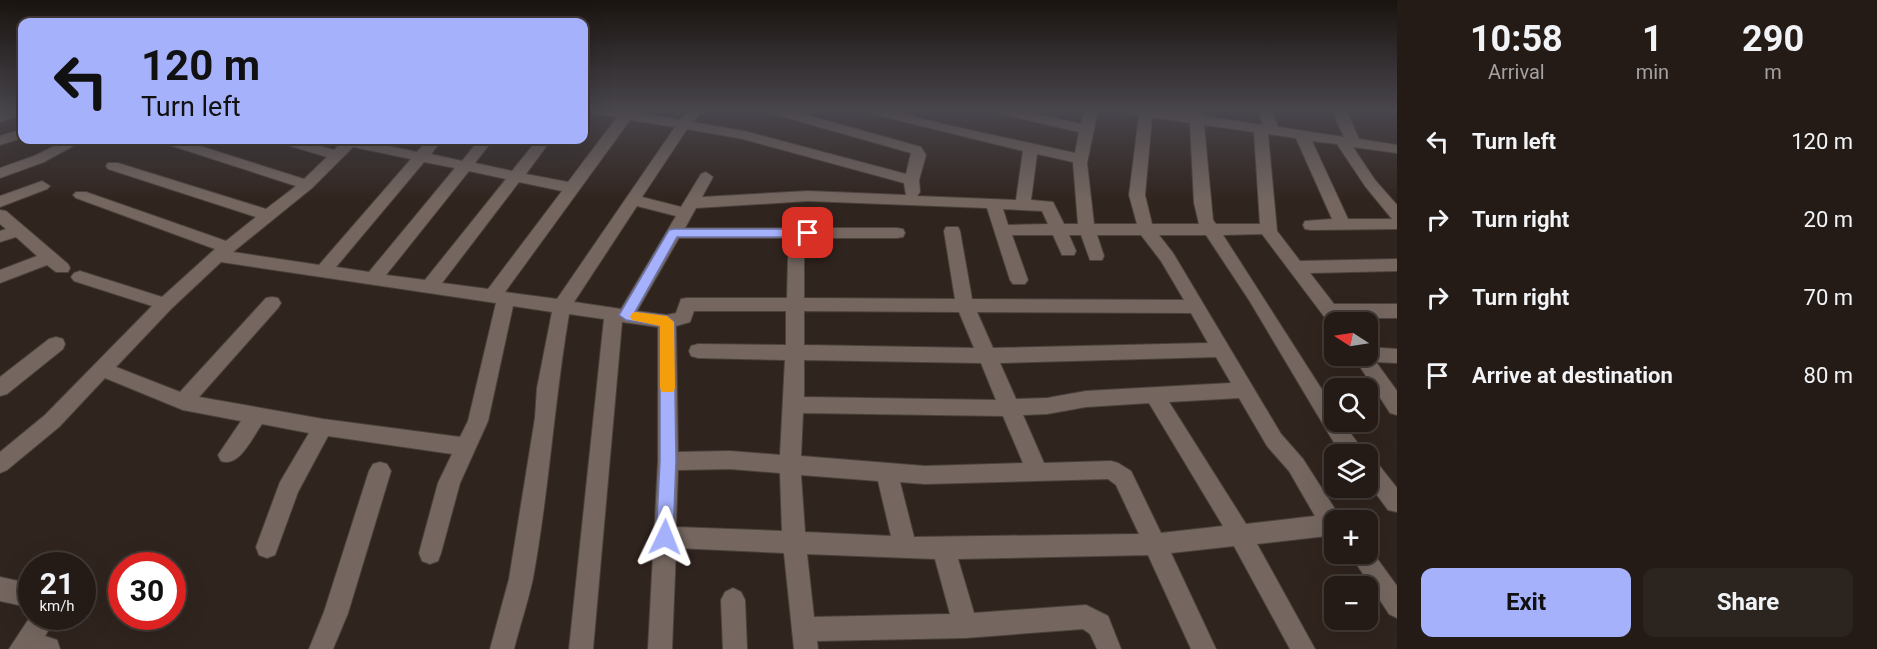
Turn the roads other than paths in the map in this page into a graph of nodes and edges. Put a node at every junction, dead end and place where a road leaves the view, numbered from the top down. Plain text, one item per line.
1 (607, 140) edge
2 (673, 140) edge
3 (828, 140) edge
4 (866, 140) edge
5 (996, 140) edge
6 (1085, 140) edge
7 (1140, 140) edge
8 (1198, 140) edge
9 (1266, 140) edge
10 (1304, 140) edge
11 (1337, 140) edge
12 (1348, 142) junction
13 (66, 144) edge
14 (180, 144) edge
15 (298, 144) edge
16 (348, 144) edge
17 (387, 144) edge
18 (431, 144) edge
19 (482, 144) edge
20 (541, 144) edge
21 (1031, 148) junction
22 (1397, 149) edge
23 (420, 155) junction
24 (336, 156) junction
25 (1081, 159) junction
26 (464, 164) junction
27 (113, 166) dead end
28 (0, 173) edge
29 (516, 176) junction
30 (706, 177) dead end
31 (910, 180) junction
32 (307, 185) junction
33 (42, 186) dead end
34 (572, 188) junction
35 (81, 195) dead end
36 (633, 200) junction
37 (914, 200) junction
38 (0, 202) edge
39 (993, 203) junction
40 (1023, 204) junction
41 (688, 208) junction
42 (0, 215) edge
43 (1397, 215) edge
44 (270, 216) junction
45 (1342, 224) junction
46 (1397, 224) edge
47 (1311, 225) dead end
48 (1268, 229) junction
49 (18, 230) junction
50 (1001, 230) junction
51 (1059, 230) junction
52 (1088, 230) junction
53 (1146, 230) junction
54 (1211, 230) junction
55 (952, 231) dead end
56 (897, 232) dead end
57 (674, 233) junction
58 (0, 237) edge
59 (1068, 251) dead end
60 (223, 252) junction
61 (1096, 256) dead end
62 (796, 258) dead end
63 (1397, 265) edge
64 (1297, 267) junction
65 (323, 271) junction
66 (0, 277) edge
67 (80, 277) dead end
68 (374, 278) junction
69 (1019, 280) dead end
70 (430, 286) junction
71 (500, 297) junction
72 (272, 303) dead end
73 (165, 304) junction
74 (794, 304) junction
75 (562, 306) junction
76 (965, 306) junction
77 (1195, 307) junction
78 (1397, 311) edge
79 (1330, 312) edge
80 (1378, 313) edge
81 (620, 314) junction
82 (667, 322) junction
83 (56, 344) dead end
84 (1220, 350) junction
85 (698, 351) dead end
86 (795, 352) junction
87 (1378, 355) edge
88 (986, 356) junction
89 (1397, 356) edge
90 (1369, 366) edge
91 (102, 369) junction
92 (0, 388) edge
93 (1243, 390) junction
94 (1155, 396) junction
95 (183, 402) junction
96 (794, 405) junction
97 (1397, 407) edge
98 (1008, 408) junction
99 (257, 415) junction
100 (323, 427) junction
101 (1347, 444) edge
102 (467, 447) junction
103 (228, 455) dead end
104 (668, 461) junction
105 (0, 464) edge
106 (790, 465) junction
107 (380, 471) dead end
108 (887, 473) junction
109 (1038, 473) junction
110 (1378, 480) edge
111 (1396, 503) edge
112 (1324, 512) edge
113 (1324, 528) edge
114 (1240, 535) junction
115 (665, 537) junction
116 (794, 542) junction
117 (1157, 544) junction
118 (267, 547) dead end
119 (905, 547) junction
120 (944, 549) junction
121 (430, 553) dead end
122 (1368, 564) edge
123 (0, 589) edge
124 (18, 593) edge
125 (733, 600) dead end
126 (1397, 606) edge
127 (965, 626) junction
128 (35, 630) edge
129 (805, 639) edge
130 (23, 647) edge
131 (48, 649) edge
132 (321, 649) edge
133 (502, 649) edge
134 (580, 649) edge
135 (660, 649) edge
136 (735, 649) edge
137 (1109, 649) edge
138 (1204, 649) edge
139 (1303, 649) edge

1 - 34 street
2 - 36 street
3 - 31 street
4 - 31 street
5 - 21 street
6 - 25 street
7 - 53 street
8 - 54 street
9 - 48 street
10 - 45 street
11 - 12 street
12 - 22 street
12 - 43 street
13 - 28 street
14 - 32 street
15 - 24 street
16 - 24 street
17 - 23 street
18 - 23 street
19 - 26 street
20 - 29 street
21 - 25 street
21 - 40 street
23 - 26 street
23 - 65 street
24 - 32 street
25 - 52 street
26 - 29 street
26 - 68 street
27 - 44 street
29 - 34 street
29 - 70 street
30 - 41 street
31 - 37 street
32 - 44 street
33 - 38 street
34 - 71 street
35 - 60 street
36 - 41 street
36 - 75 street
37 - 39 street
37 - 41 street
39 - 40 street
39 - 50 street
40 - 51 street
41 - 57 street
42 - 49 street
44 - 60 street
45 - 46 street
45 - 47 street
48 - 54 street
48 - 64 street
49 - 58 street
49 - 66 street
50 - 51 street
50 - 69 street
51 - 52 street
51 - 59 street
52 - 53 street
52 - 61 street
53 - 54 street
53 - 77 street
54 - 101 street
55 - 76 street
56 - 57 street
57 - 81 street
60 - 65 street
60 - 73 street
62 - 74 street
63 - 64 street
64 - 79 street
65 - 68 street
67 - 73 street
68 - 70 street
70 - 71 street
71 - 75 street
71 - 102 street
72 - 95 street
73 - 91 street
74 - 76 street
74 - 82 street
74 - 86 street
75 - 81 street
75 - 133 street
76 - 77 street
76 - 88 street
77 - 84 street
78 - 80 street
81 - 82 street
81 - 134 street
82 - 104 street
83 - 92 street
84 - 88 street
84 - 93 street
85 - 86 street
86 - 88 street
86 - 96 street
87 - 89 street
88 - 98 street
90 - 97 street
91 - 95 street
91 - 105 street
93 - 94 street
93 - 112 street
94 - 98 street
94 - 114 street
95 - 99 street
96 - 98 street
96 - 106 street
98 - 109 street
99 - 100 street
99 - 103 street
100 - 102 street
100 - 118 street
102 - 121 street
104 - 106 street
104 - 115 street
106 - 108 street
106 - 116 street
107 - 132 street
108 - 109 street
108 - 119 street
109 - 117 street
110 - 111 street
113 - 114 street
114 - 117 street
114 - 139 street
115 - 116 street
115 - 135 street
116 - 119 street
116 - 129 street
117 - 120 street
117 - 138 street
119 - 120 street
120 - 127 street
122 - 126 street
123 - 124 street
125 - 136 street
127 - 129 street
127 - 137 street
128 - 130 street
130 - 131 street

